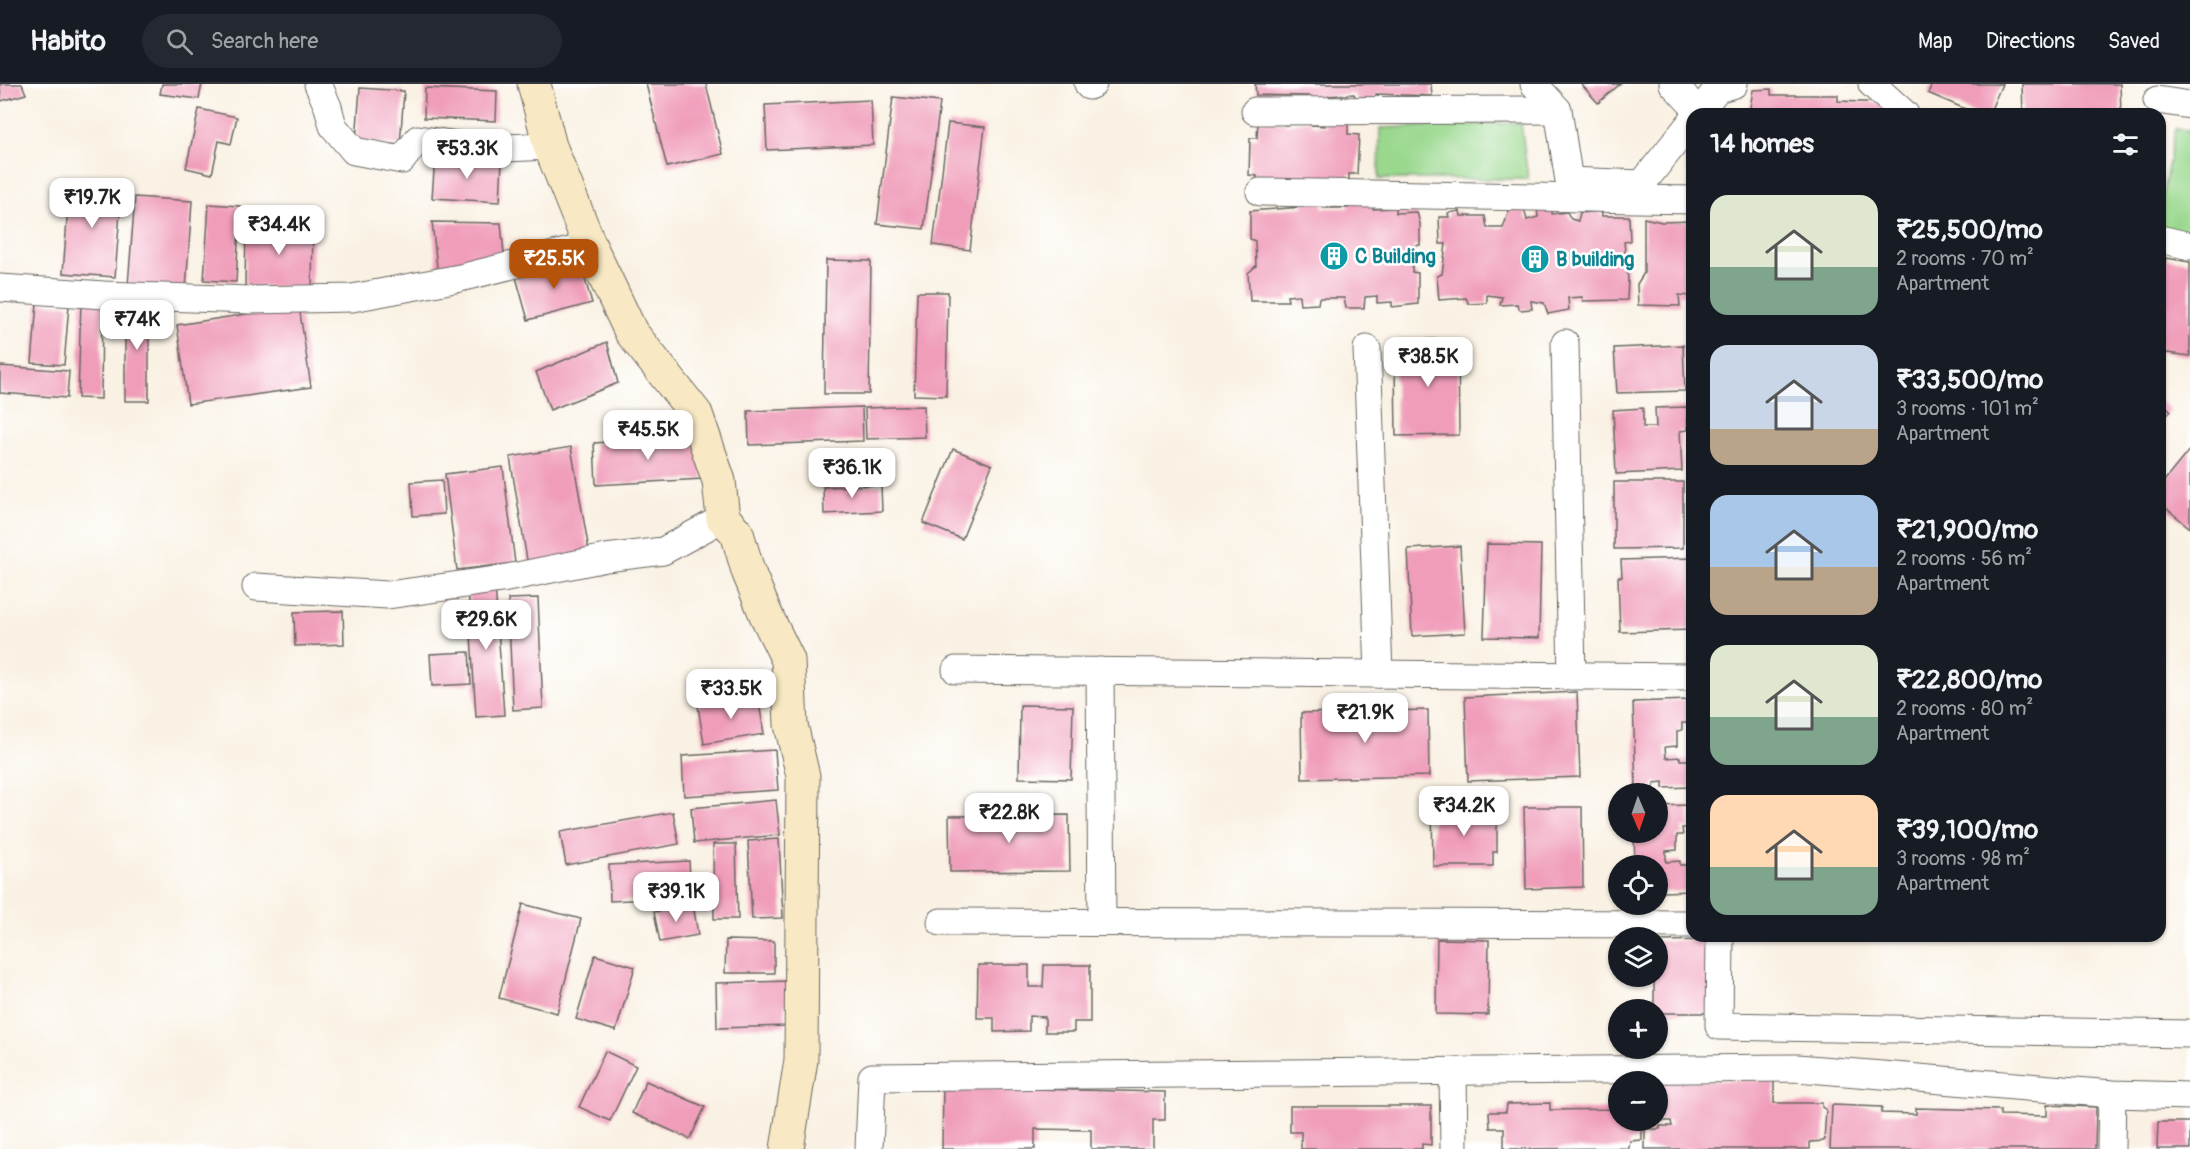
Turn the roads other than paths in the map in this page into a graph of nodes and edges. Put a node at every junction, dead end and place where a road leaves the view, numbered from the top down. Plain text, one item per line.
1 (318, 84) edge
2 (534, 84) edge
3 (1088, 84) edge
4 (1093, 84) edge
5 (1534, 84) edge
6 (1673, 84) edge
7 (1734, 84) edge
8 (1872, 84) edge
9 (2154, 99) edge
10 (2190, 105) edge
11 (1690, 108) edge
12 (1702, 108) edge
13 (1898, 108) edge
14 (1558, 110) junction
15 (1255, 111) dead end
16 (1686, 128) edge
17 (550, 146) junction
18 (1260, 192) dead end
19 (1686, 200) edge
20 (2166, 240) edge
21 (590, 246) junction
22 (2190, 246) edge
23 (0, 288) edge
24 (1565, 344) dead end
25 (1367, 349) dead end
26 (723, 518) junction
27 (256, 587) dead end
28 (956, 670) dead end
29 (1100, 671) junction
30 (1378, 674) junction
31 (1572, 676) junction
32 (1686, 677) edge
33 (1102, 921) junction
34 (941, 922) dead end
35 (1686, 924) edge
36 (1720, 942) edge
37 (2190, 1034) edge
38 (1453, 1071) junction
39 (2112, 1094) junction
40 (2190, 1095) edge
41 (787, 1149) edge
42 (868, 1149) edge
43 (1454, 1149) edge
44 (2111, 1149) edge

1 - 17 street
2 - 17 street
3 - 4 street
5 - 14 street
6 - 11 street
7 - 12 street
8 - 13 street
9 - 10 street
14 - 15 street
14 - 16 street
17 - 21 street
18 - 19 street
20 - 22 street
21 - 23 street
21 - 26 street
24 - 31 street
25 - 30 street
26 - 27 street
26 - 41 street
28 - 29 street
29 - 30 street
29 - 33 street
30 - 31 street
31 - 32 street
33 - 34 street
33 - 35 street
36 - 37 street
38 - 39 street
38 - 42 street
38 - 43 street
39 - 40 street
39 - 44 street

